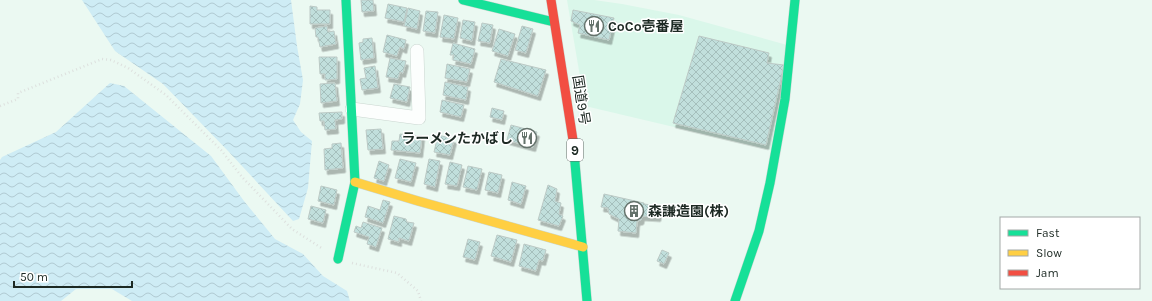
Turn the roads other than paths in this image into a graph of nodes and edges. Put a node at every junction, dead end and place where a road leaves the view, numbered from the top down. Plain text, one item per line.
1 (346, 0) edge
2 (463, 0) edge
3 (551, 0) edge
4 (795, 0) edge
5 (554, 22) junction
6 (417, 51) dead end
7 (352, 109) junction
8 (355, 182) junction
9 (583, 247) junction
10 (338, 258) road end
11 (587, 301) edge
12 (735, 301) edge

1 - 7 main road
2 - 5 main road
3 - 5 main road, 国道9号 / 9
4 - 12 main road
5 - 9 main road, 国道9号 / 9
6 - 7 street
7 - 8 main road
8 - 9 main road
8 - 10 main road
9 - 11 main road, 国道9号 / 9

